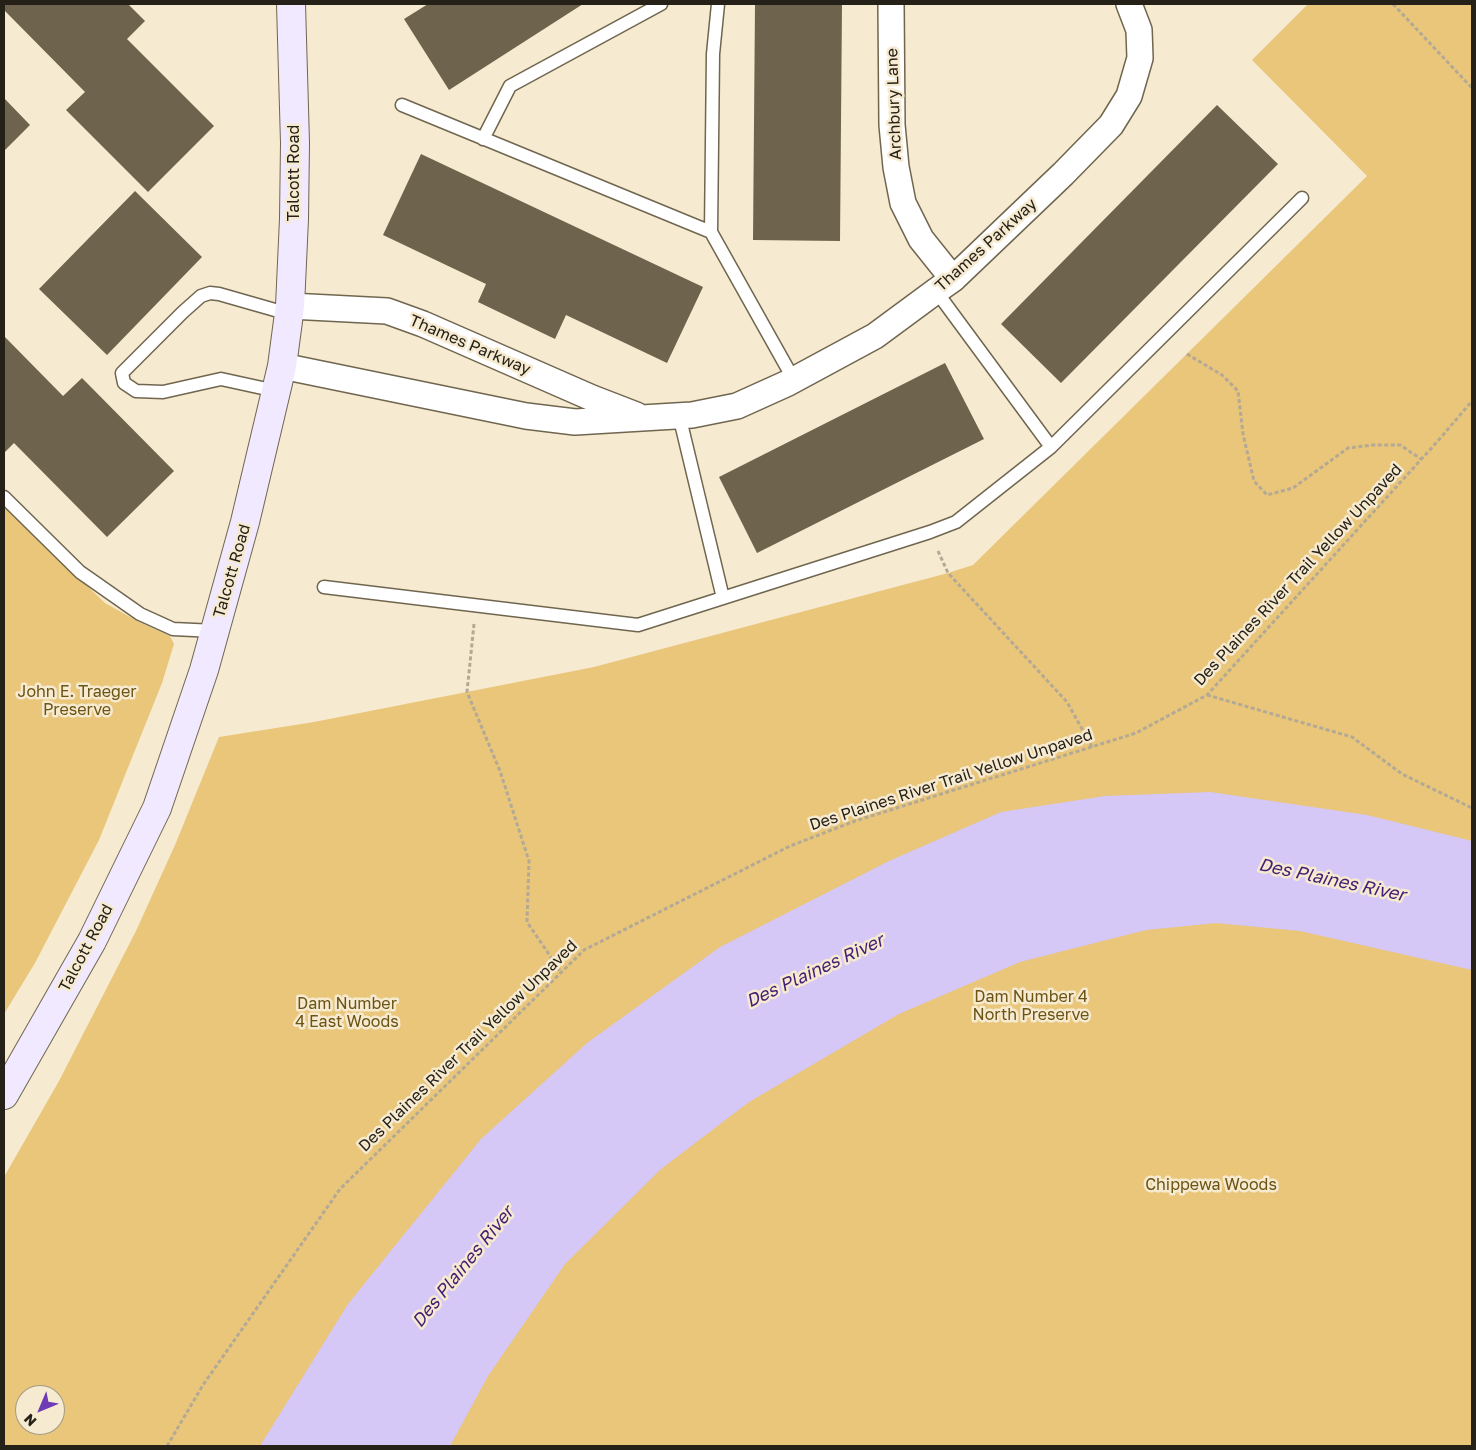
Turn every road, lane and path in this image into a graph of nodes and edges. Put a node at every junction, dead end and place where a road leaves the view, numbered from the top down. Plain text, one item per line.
1 (291, 4) edge
2 (661, 4) edge
3 (718, 4) edge
4 (891, 4) edge
5 (1129, 4) edge
6 (1393, 4) edge
7 (1472, 88) edge
8 (402, 105) dead end
9 (483, 138) junction
10 (1302, 198) dead end
11 (711, 232) junction
12 (944, 285) junction
13 (290, 310) junction
14 (1187, 354) dead end
15 (279, 378) junction
16 (794, 380) junction
17 (1472, 401) edge
18 (679, 416) junction
19 (643, 417) junction
20 (1051, 447) junction
21 (1421, 459) junction
22 (4, 497) edge
23 (930, 532) junction
24 (324, 586) dead end
25 (723, 598) junction
26 (476, 605) junction
27 (215, 631) junction
28 (1207, 696) junction
29 (1092, 747) junction
30 (1472, 808) edge
31 (561, 972) junction
32 (4, 1095) edge
33 (167, 1446) edge

1 - 13 main road, Talcott Road
2 - 9 lane
3 - 11 lane
4 - 12 street, Archbury Lane
5 - 12 street, Thames Parkway
6 - 7 path
8 - 9 lane
9 - 11 lane
10 - 20 lane
11 - 16 lane
12 - 16 street, Thames Parkway
12 - 20 lane
13 - 15 main road, Talcott Road
13 - 15 lane
13 - 19 street, Thames Parkway
14 - 21 path
15 - 19 street, Thames Parkway
15 - 27 main road, Talcott Road
16 - 18 street, Thames Parkway
17 - 21 path, Des Plaines River Trail Yellow Unpaved
18 - 19 street, Thames Parkway
18 - 25 lane
20 - 23 lane
21 - 28 path, Des Plaines River Trail Yellow Unpaved
22 - 27 lane
23 - 25 lane
23 - 29 path
24 - 26 lane
25 - 26 lane
26 - 31 path
27 - 32 main road, Talcott Road
28 - 29 path, Des Plaines River Trail Yellow Unpaved
28 - 30 path
29 - 31 path, Des Plaines River Trail Yellow Unpaved
31 - 33 path, Des Plaines River Trail Yellow Unpaved

